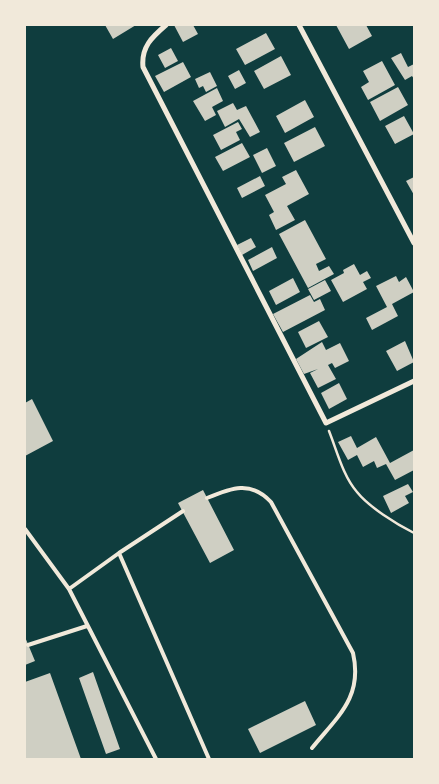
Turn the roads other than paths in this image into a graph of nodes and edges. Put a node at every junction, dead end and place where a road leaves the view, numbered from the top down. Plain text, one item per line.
1 (166, 25) edge
2 (298, 25) edge
3 (414, 243) edge
4 (414, 381) edge
5 (207, 498) dead end
6 (182, 511) dead end
7 (25, 529) edge
8 (119, 553) junction
9 (69, 589) junction
10 (87, 626) junction
11 (28, 645) dead end
12 (312, 748) dead end
13 (156, 759) edge
14 (209, 759) edge

1 - 4 street
2 - 3 street
5 - 12 lane
6 - 8 lane
7 - 9 lane
8 - 9 lane
8 - 14 lane
9 - 10 lane
10 - 11 lane
10 - 13 lane

